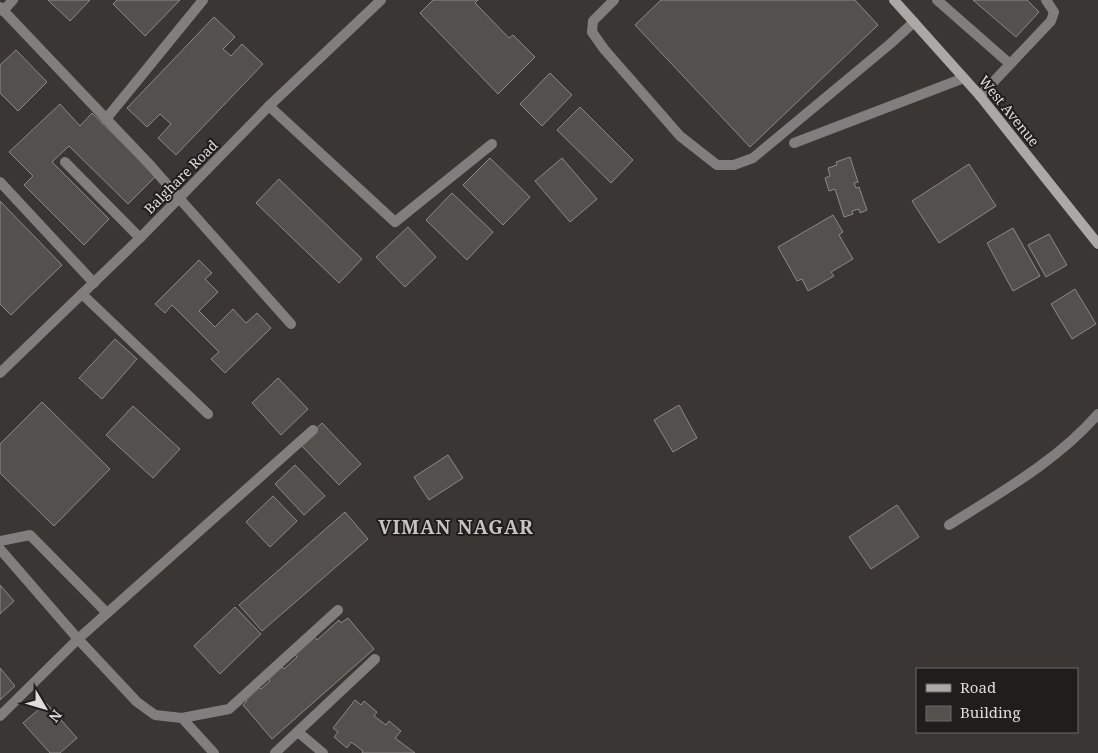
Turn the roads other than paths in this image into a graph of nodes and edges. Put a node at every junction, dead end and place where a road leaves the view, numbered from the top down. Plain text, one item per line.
1 (14, 0) edge
2 (202, 0) edge
3 (381, 0) edge
4 (614, 0) edge
5 (894, 0) edge
6 (937, 0) edge
7 (1046, 0) edge
8 (2, 9) edge
9 (914, 22) junction
10 (1010, 64) junction
11 (964, 78) junction
12 (980, 96) junction
13 (269, 106) junction
14 (106, 119) junction
15 (794, 143) dead end
16 (492, 144) dead end
17 (65, 162) dead end
18 (0, 182) edge
19 (179, 198) junction
20 (140, 238) junction
21 (1098, 244) edge
22 (94, 283) junction
23 (82, 294) junction
24 (291, 324) dead end
25 (0, 374) edge
26 (208, 414) dead end
27 (1098, 414) edge
28 (313, 430) dead end
29 (949, 525) dead end
30 (0, 540) edge
31 (0, 549) edge
32 (338, 610) dead end
33 (108, 613) junction
34 (78, 639) junction
35 (375, 659) dead end
36 (0, 716) edge
37 (182, 718) junction
38 (298, 732) junction
39 (214, 753) edge
40 (275, 753) edge
41 (323, 753) edge

1 - 8 street
2 - 14 street
3 - 13 street, Balghare Road
4 - 9 street
5 - 9 street, West Avenue
6 - 10 street
7 - 10 street
8 - 14 street
9 - 11 street, West Avenue
10 - 12 street
11 - 12 street, West Avenue
11 - 15 street
12 - 21 street, West Avenue
13 - 16 street
13 - 19 street, Balghare Road
14 - 19 street
17 - 20 street
18 - 22 street
19 - 20 street, Balghare Road
19 - 24 street
20 - 22 street, Balghare Road
22 - 23 street, Balghare Road
23 - 25 street, Balghare Road
23 - 26 street
27 - 29 street
28 - 33 street
30 - 33 street
31 - 34 street
32 - 37 street
33 - 34 street
34 - 36 street
34 - 37 street
35 - 38 street
37 - 39 street
38 - 40 street
38 - 41 street

